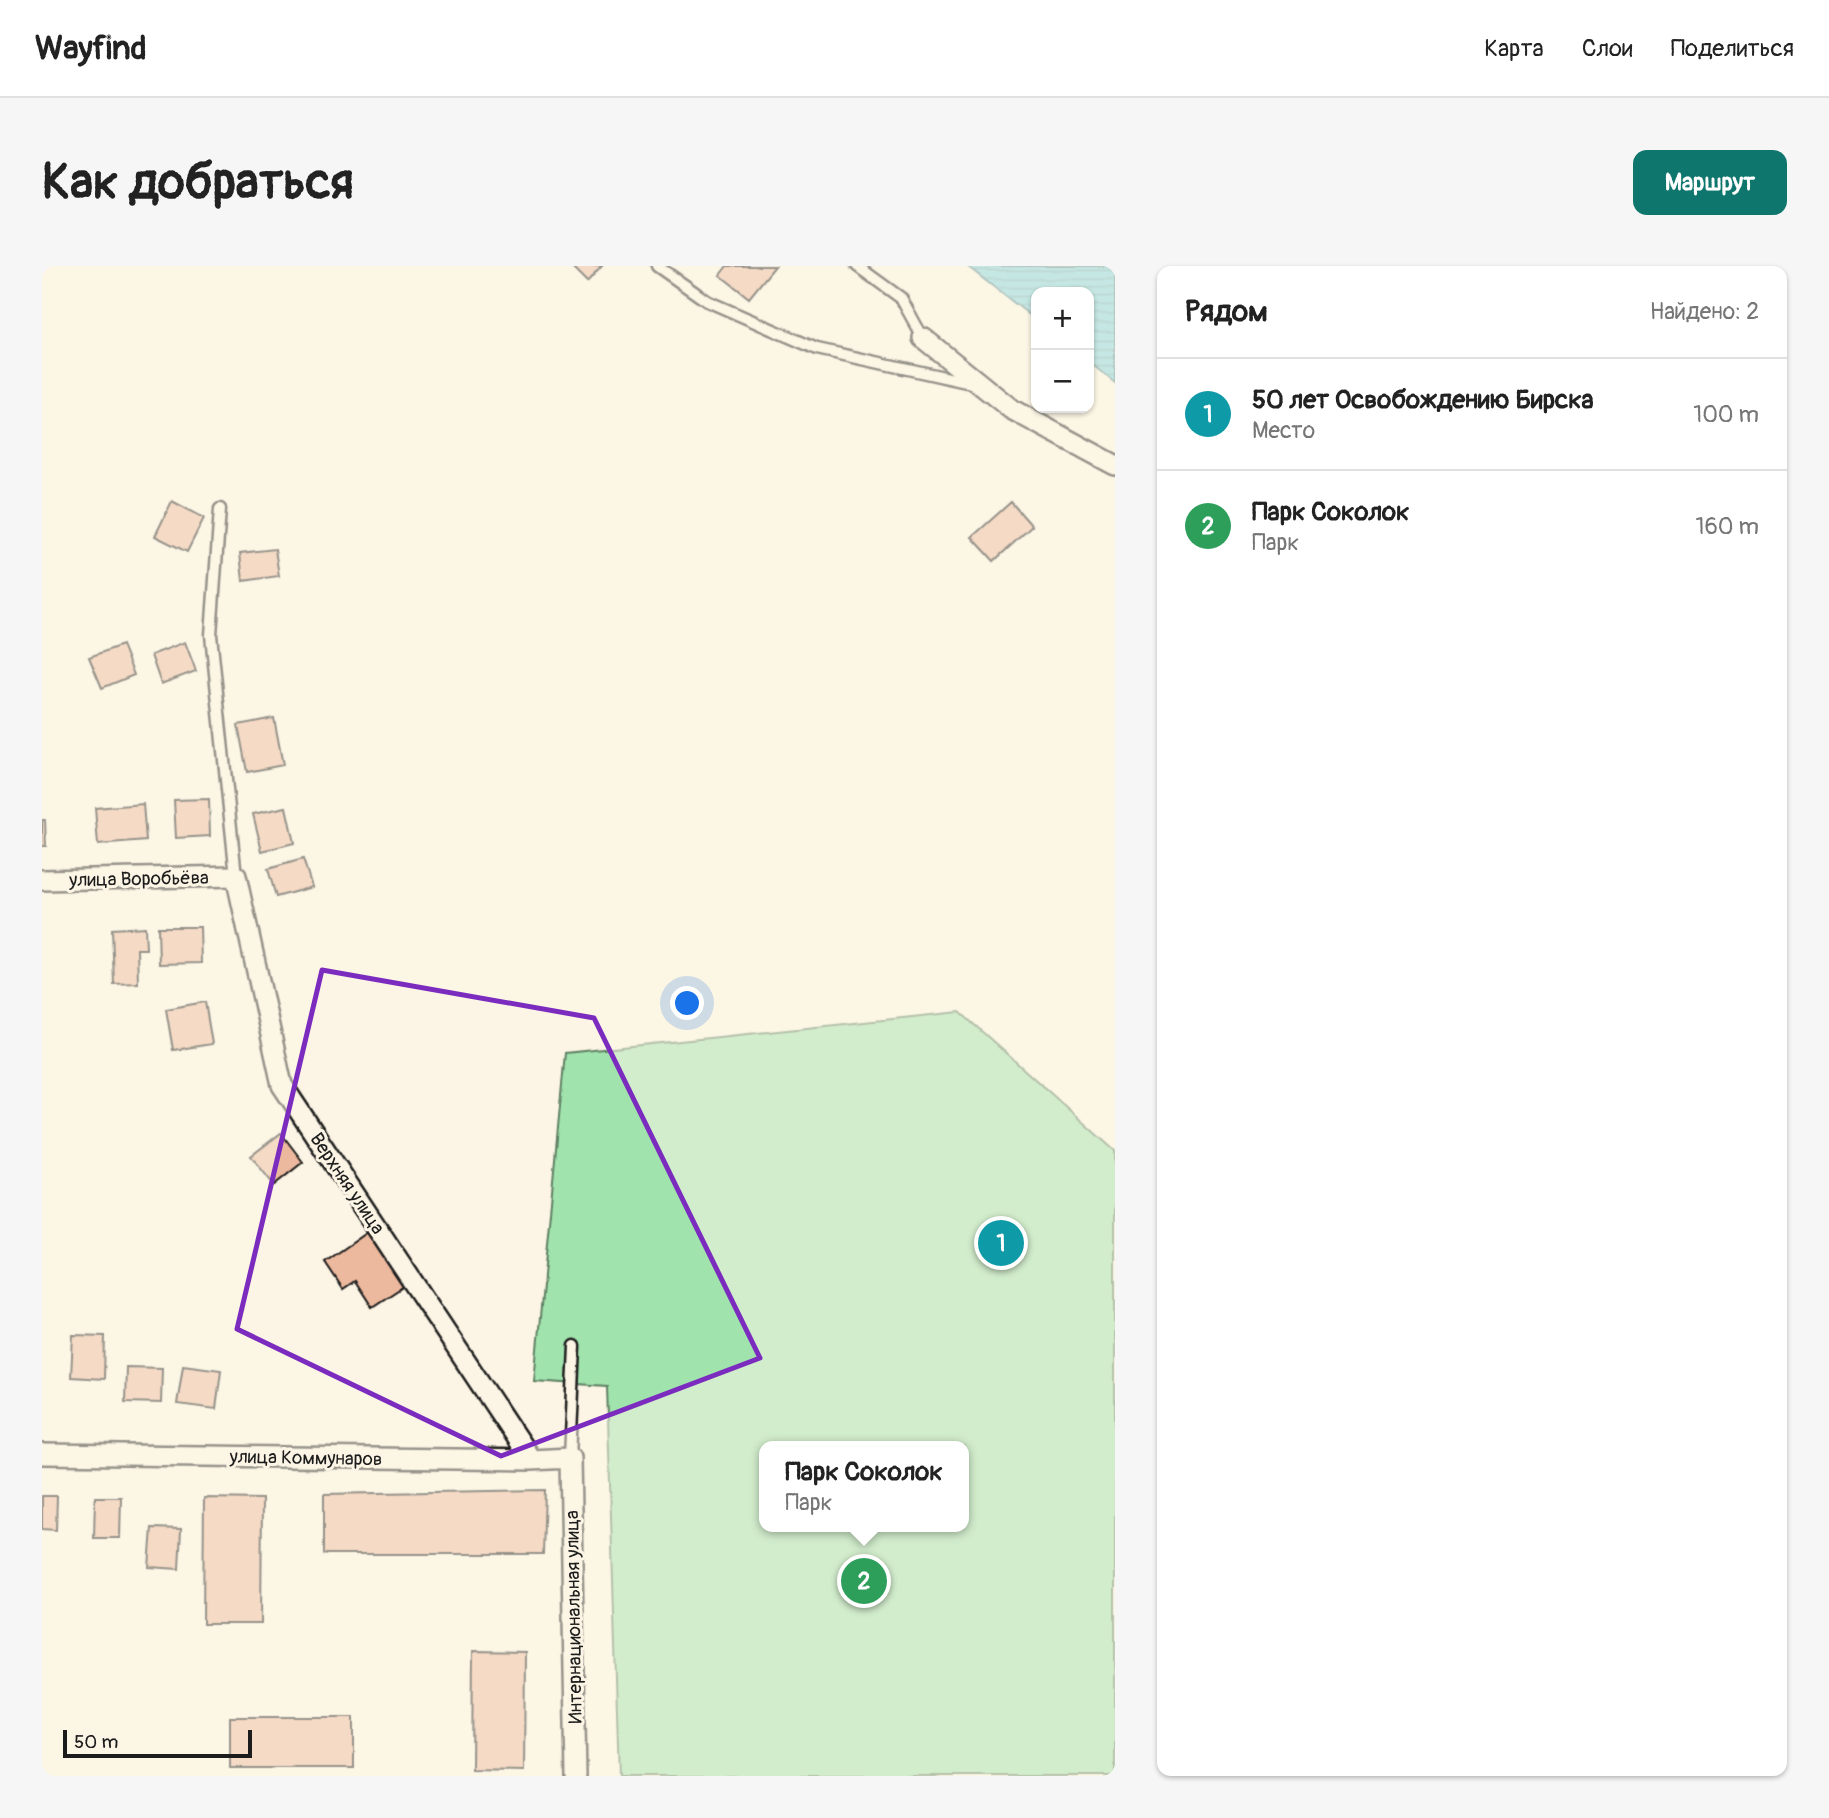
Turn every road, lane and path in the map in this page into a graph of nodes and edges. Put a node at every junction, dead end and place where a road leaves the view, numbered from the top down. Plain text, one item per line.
1 (657, 266) edge
2 (857, 266) edge
3 (923, 338) joint
4 (982, 386) junction
5 (1115, 465) edge
6 (220, 509) dead end
7 (236, 876) junction
8 (42, 880) edge
9 (575, 1346) dead end
10 (42, 1454) edge
11 (570, 1458) junction
12 (531, 1460) junction
13 (576, 1776) edge

1 - 4 lane
2 - 3 lane
3 - 4 street
4 - 5 street
6 - 7 lane
7 - 8 street, улица Воробьёва
7 - 12 street, Верхняя улица
9 - 11 lane
10 - 12 street, улица Коммунаров
11 - 12 street, улица Коммунаров
11 - 13 street, Интернациональная улица

